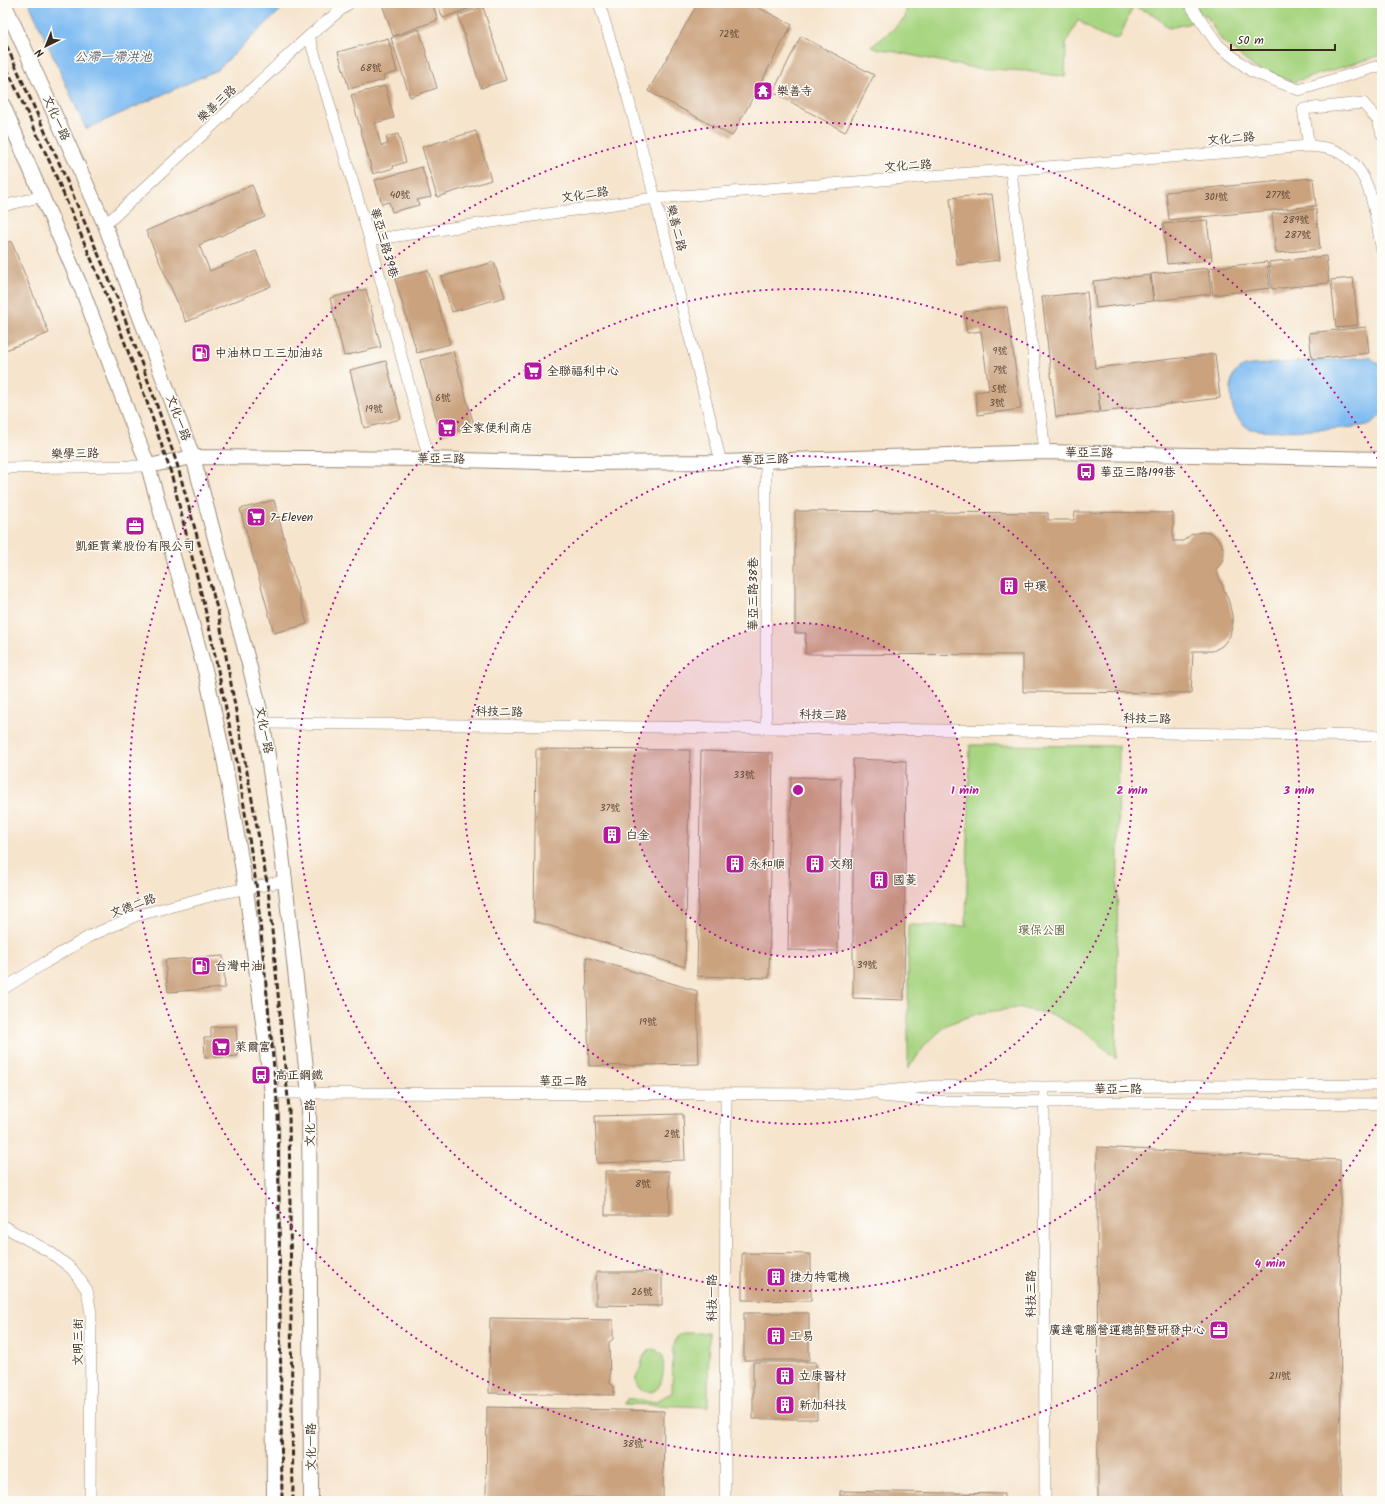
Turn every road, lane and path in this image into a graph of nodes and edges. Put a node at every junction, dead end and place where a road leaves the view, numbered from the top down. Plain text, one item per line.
1 (4, 3) edge
2 (349, 3) edge
3 (599, 3) edge
4 (1189, 3) edge
5 (309, 36) junction
6 (1382, 65) edge
7 (3, 106) edge
8 (1382, 134) edge
9 (1309, 146) junction
10 (1011, 171) junction
11 (42, 196) junction
12 (655, 198) junction
13 (3, 206) edge
14 (105, 225) junction
15 (370, 240) junction
16 (1382, 251) edge
17 (1045, 452) junction
18 (193, 457) junction
19 (429, 459) junction
20 (1382, 459) edge
21 (766, 460) junction
22 (721, 462) junction
23 (148, 466) junction
24 (3, 468) edge
25 (263, 723) junction
26 (766, 728) junction
27 (1382, 736) edge
28 (285, 880) junction
29 (246, 889) junction
30 (3, 989) edge
31 (1382, 1085) edge
32 (1044, 1087) junction
33 (272, 1094) junction
34 (309, 1094) junction
35 (726, 1094) junction
36 (855, 1094) junction
37 (1044, 1102) junction
38 (1382, 1104) edge
39 (3, 1226) edge
40 (90, 1501) edge
41 (274, 1501) edge
42 (311, 1501) edge
43 (724, 1501) edge
44 (1045, 1501) edge

1 - 14 street, 文化一路
2 - 5 street, 樂善三路
3 - 12 street, 樂善二路
4 - 6 street
5 - 14 street, 樂善三路
5 - 15 street, 華亞三路39巷
7 - 11 street
8 - 9 street
9 - 10 street, 文化二路
9 - 16 street, 文化二路
10 - 12 street, 文化二路
10 - 17 street
11 - 13 street
11 - 23 street
12 - 15 street, 文化二路
12 - 22 street, 樂善二路
14 - 18 street, 文化一路
15 - 19 street, 華亞三路39巷
17 - 20 street, 華亞三路
17 - 21 street, 華亞三路
18 - 19 street, 華亞三路
18 - 23 street, 華亞三路
18 - 25 street, 文化一路
19 - 22 street, 華亞三路
21 - 22 street, 華亞三路
21 - 26 street, 華亞三路38巷
23 - 24 street, 樂學三路
23 - 29 street
25 - 26 street, 科技二路
25 - 28 street, 文化一路
26 - 27 street, 科技二路
28 - 29 street, 文德二路
28 - 34 street, 文化一路
29 - 30 street, 文德二路
29 - 33 street
31 - 32 street, 華亞二路
32 - 36 street, 華亞二路
32 - 37 street, 科技三路
33 - 34 street, 華亞二路
33 - 41 street
34 - 35 street, 華亞二路
34 - 42 street, 文化一路
35 - 36 street, 華亞二路
35 - 43 street, 科技一路
36 - 37 street, 華亞二路
37 - 38 street, 華亞二路
37 - 44 street, 科技三路
39 - 40 street, 文明三街

